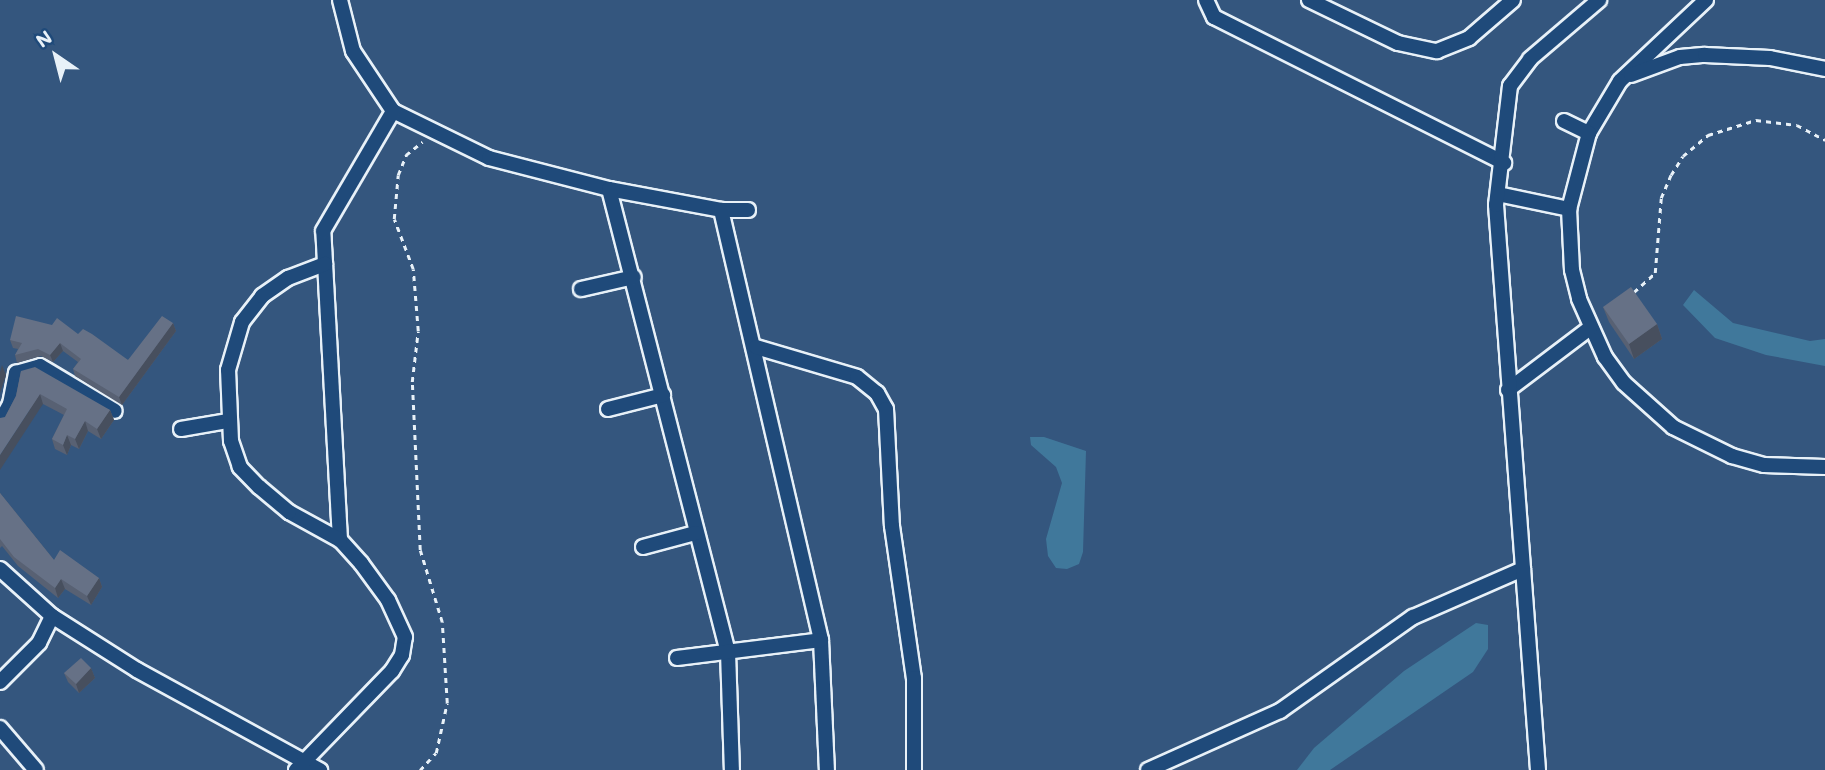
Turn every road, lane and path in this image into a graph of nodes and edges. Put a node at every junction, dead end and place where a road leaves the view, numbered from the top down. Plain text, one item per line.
1 (340, 0) edge
2 (1206, 0) edge
3 (1309, 0) edge
4 (1513, 0) edge
5 (1599, 0) edge
6 (1706, 0) edge
7 (1825, 69) edge
8 (1620, 81) junction
9 (393, 111) junction
10 (1564, 121) dead end
11 (436, 132) junction
12 (1589, 133) junction
13 (1825, 140) edge
14 (1504, 163) junction
15 (609, 189) junction
16 (1498, 194) junction
17 (1569, 209) junction
18 (720, 210) junction
19 (748, 211) dead end
20 (325, 264) junction
21 (634, 277) junction
22 (581, 289) dead end
23 (1628, 296) edge
24 (1590, 328) junction
25 (756, 347) junction
26 (1508, 390) junction
27 (663, 395) junction
28 (608, 409) dead end
29 (115, 411) dead end
30 (228, 421) junction
31 (0, 422) edge
32 (181, 429) dead end
33 (1825, 467) edge
34 (695, 533) junction
35 (340, 540) junction
36 (643, 547) dead end
37 (0, 569) edge
38 (1523, 569) junction
39 (52, 617) junction
40 (821, 640) junction
41 (728, 652) junction
42 (677, 658) dead end
43 (0, 682) edge
44 (0, 728) edge
45 (314, 765) edge
46 (36, 770) edge
47 (296, 770) edge
48 (420, 770) edge
49 (732, 770) edge
50 (827, 770) edge
51 (914, 770) edge
52 (1148, 770) edge
53 (1538, 770) edge

1 - 9 street
2 - 14 street
3 - 4 street
5 - 14 street
6 - 8 street
7 - 8 street
8 - 12 street
9 - 11 street
9 - 20 street
10 - 12 street
11 - 15 street
11 - 48 path
12 - 17 street
13 - 23 path
14 - 16 street
15 - 18 street
15 - 21 street
16 - 17 street
16 - 26 street
17 - 24 street
18 - 19 street
18 - 25 street
20 - 30 street
20 - 35 street
21 - 22 street
21 - 27 street
24 - 26 street
24 - 33 street
25 - 40 street
25 - 51 street
26 - 38 street
27 - 28 street
27 - 34 street
29 - 31 street
30 - 32 street
30 - 35 street
34 - 36 street
34 - 41 street
35 - 45 street
37 - 39 street
38 - 52 street
38 - 53 street
39 - 43 street
39 - 45 street
40 - 41 street
40 - 50 street
41 - 42 street
41 - 49 street
44 - 46 street
45 - 47 street

